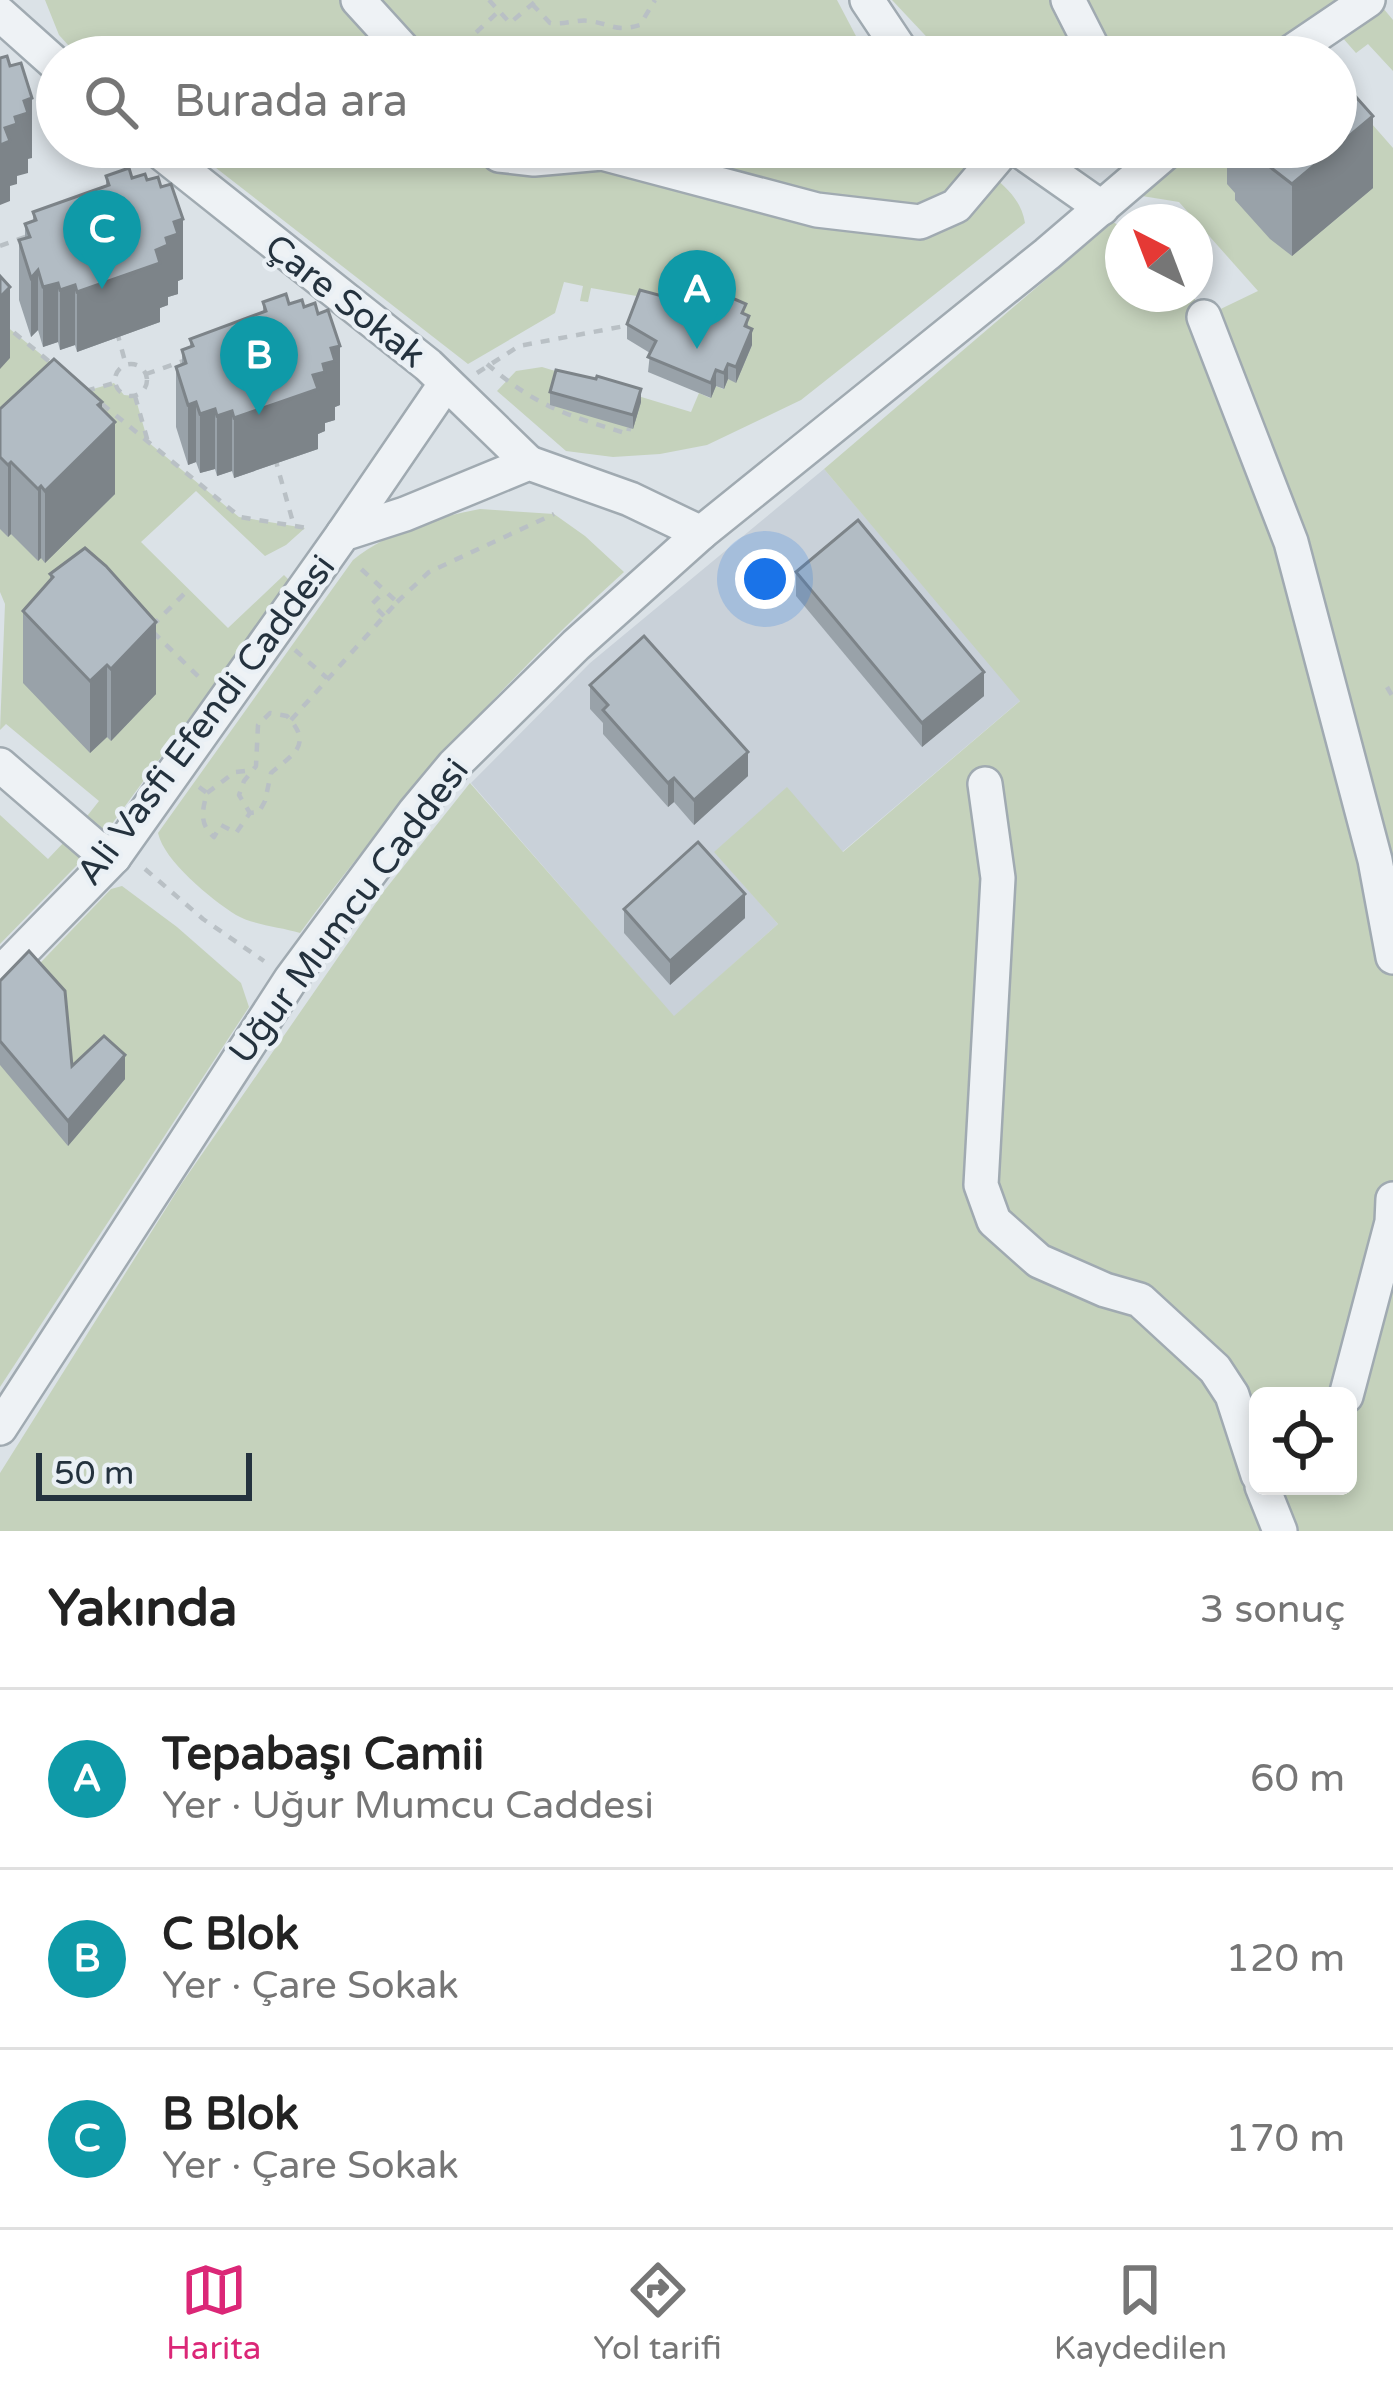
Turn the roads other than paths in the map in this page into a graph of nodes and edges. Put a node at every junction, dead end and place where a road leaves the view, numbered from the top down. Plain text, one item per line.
1 (358, 0) edge
2 (868, 0) edge
3 (1068, 0) edge
4 (1369, 0) edge
5 (0, 14) edge
6 (391, 36) edge
7 (891, 36) edge
8 (1086, 36) edge
9 (1315, 36) edge
10 (36, 46) edge
11 (180, 168) edge
12 (659, 168) edge
13 (991, 168) edge
14 (1042, 168) edge
15 (1129, 168) edge
16 (1102, 208) junction
17 (1204, 317) dead end
18 (446, 382) junction
19 (529, 464) junction
20 (701, 533) junction
21 (348, 547) junction
22 (0, 765) edge
23 (986, 784) dead end
24 (125, 859) junction
25 (1393, 957) edge
26 (0, 974) edge
27 (1393, 1199) edge
28 (1348, 1387) edge
29 (0, 1428) edge
30 (1249, 1442) edge
31 (1266, 1495) edge
32 (1280, 1531) edge

1 - 6 street
2 - 7 street
3 - 8 street
4 - 9 street
5 - 10 street
11 - 18 street, Çare Sokak
12 - 13 street
14 - 16 street
15 - 16 street, Uğur Mumcu Caddesi
16 - 20 street, Uğur Mumcu Caddesi
17 - 25 street
18 - 19 street, Çare Sokak
18 - 21 street
19 - 20 street
19 - 21 street, Ali Vasfi Efendi Caddesi
20 - 29 street, Uğur Mumcu Caddesi
21 - 24 street, Ali Vasfi Efendi Caddesi
22 - 24 street
23 - 30 street
24 - 26 street, Ali Vasfi Efendi Caddesi
27 - 28 street
31 - 32 street

